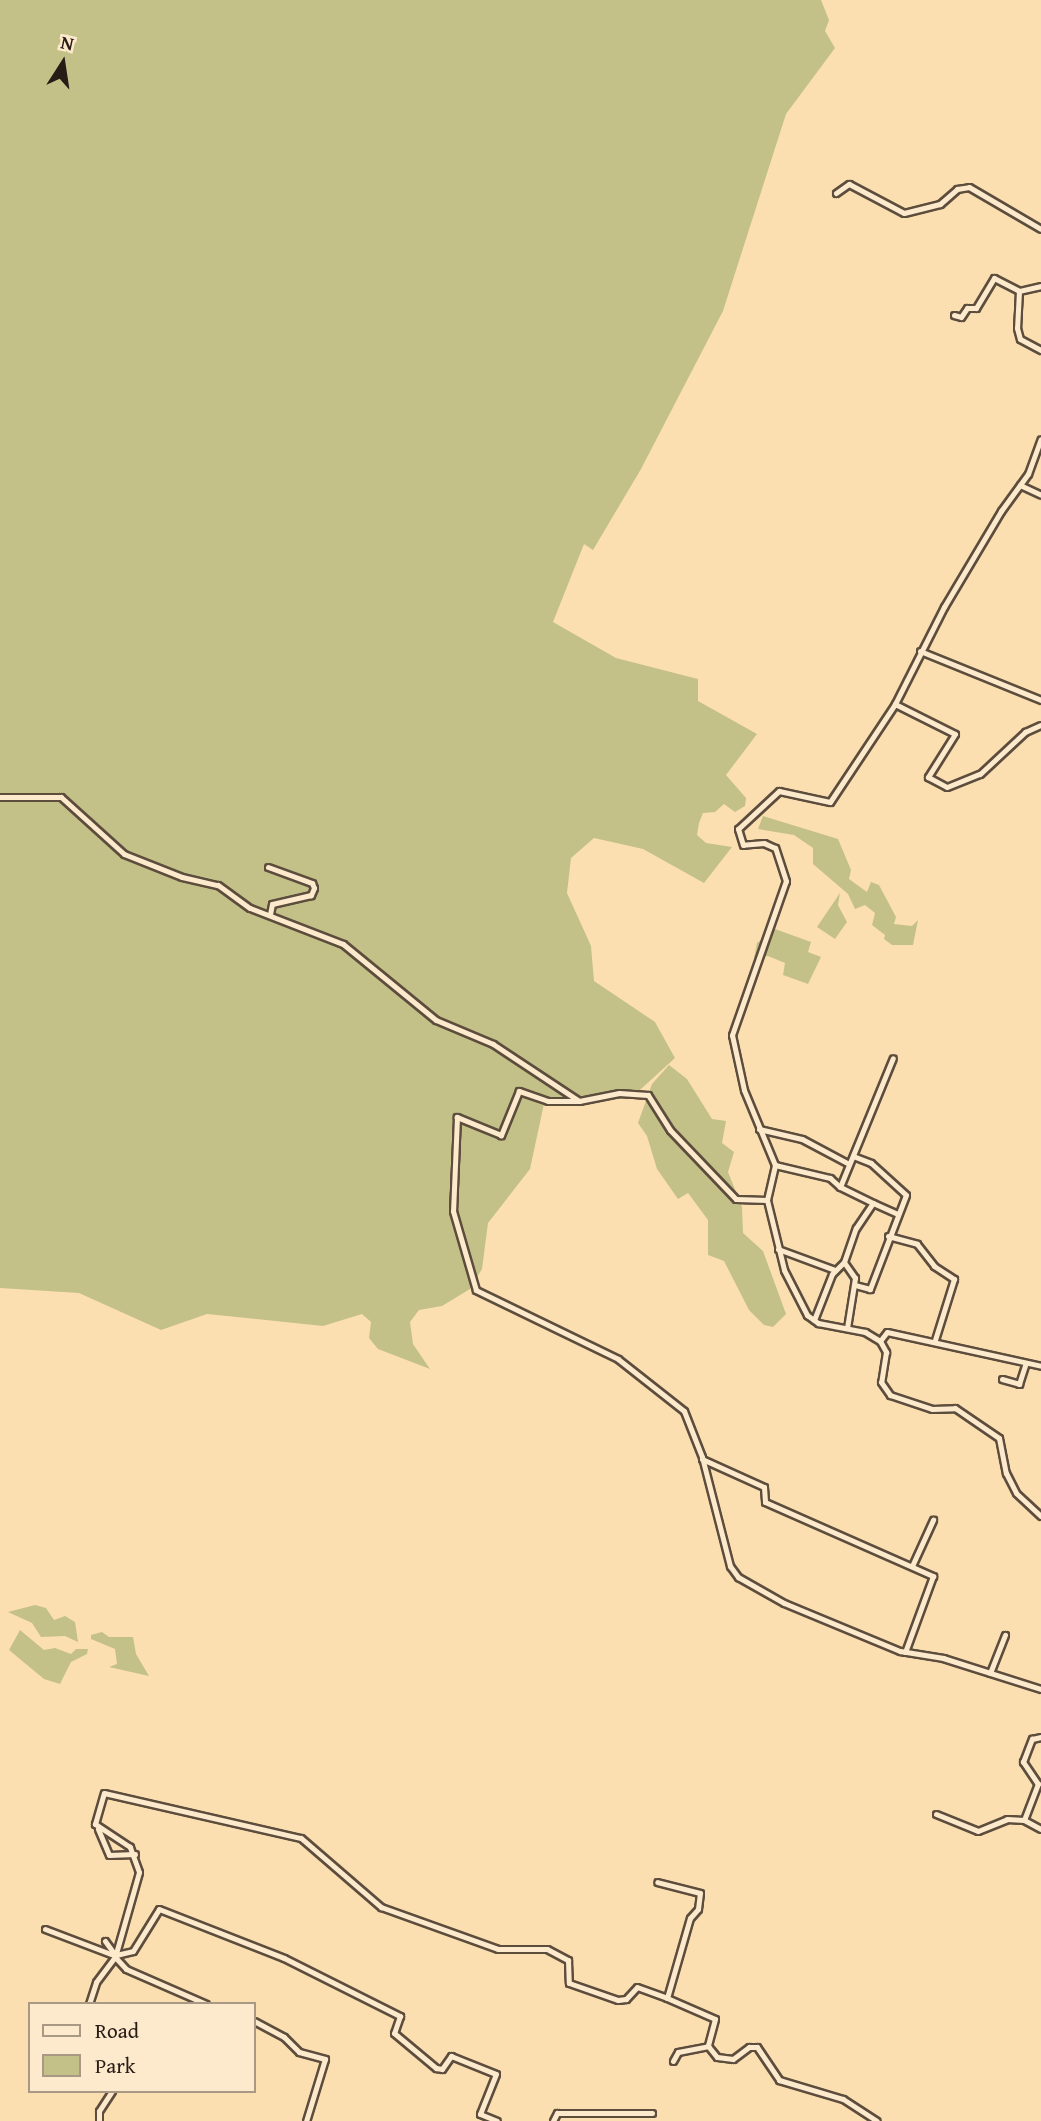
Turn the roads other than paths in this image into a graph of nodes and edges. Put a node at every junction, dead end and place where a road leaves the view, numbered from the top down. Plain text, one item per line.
1 (836, 193) dead end
2 (1041, 229) edge
3 (1041, 286) edge
4 (1019, 291) junction
5 (954, 315) dead end
6 (1041, 350) edge
7 (1041, 439) edge
8 (1020, 485) junction
9 (1041, 495) edge
10 (920, 651) junction
11 (1041, 700) edge
12 (895, 704) junction
13 (1041, 725) edge
14 (0, 797) edge
15 (268, 867) dead end
16 (270, 914) junction
17 (893, 1058) dead end
18 (579, 1101) junction
19 (759, 1129) junction
20 (853, 1156) junction
21 (849, 1164) junction
22 (775, 1166) junction
23 (840, 1187) junction
24 (767, 1200) junction
25 (873, 1203) junction
26 (898, 1214) junction
27 (888, 1237) junction
28 (778, 1249) junction
29 (844, 1262) junction
30 (835, 1270) junction
31 (855, 1285) junction
32 (814, 1320) junction
33 (847, 1328) junction
34 (934, 1340) junction
35 (880, 1341) junction
36 (1026, 1363) junction
37 (1041, 1366) edge
38 (1002, 1379) dead end
39 (702, 1459) junction
40 (1041, 1516) edge
41 (933, 1521) dead end
42 (912, 1566) junction
43 (1005, 1635) dead end
44 (905, 1651) junction
45 (990, 1673) junction
46 (1041, 1689) edge
47 (1041, 1737) edge
48 (936, 1814) dead end
49 (1024, 1820) junction
50 (98, 1829) junction
51 (1041, 1829) edge
52 (135, 1854) junction
53 (657, 1882) dead end
54 (45, 1929) dead end
55 (105, 1941) dead end
56 (116, 1956) junction
57 (667, 1998) junction
58 (90, 2002) edge
59 (201, 2002) edge
60 (256, 2022) edge
61 (708, 2046) junction
62 (673, 2061) dead end
63 (111, 2093) edge
64 (652, 2113) dead end
65 (479, 2118) edge
66 (99, 2121) edge
67 (306, 2121) edge
68 (497, 2121) edge
69 (553, 2121) edge
70 (877, 2121) edge

1 - 2 street
3 - 4 street
4 - 5 street
4 - 6 street
7 - 8 street
8 - 9 street
8 - 10 street
10 - 11 street
10 - 12 street
12 - 13 street
12 - 19 street
14 - 16 street
15 - 16 street
16 - 18 street
17 - 20 street
18 - 24 street
18 - 39 street
19 - 21 street
19 - 22 street
20 - 21 street
20 - 26 street
21 - 23 street
22 - 23 street
22 - 24 street
23 - 25 street
24 - 28 street
25 - 26 street
25 - 29 street
26 - 27 street
27 - 31 street
27 - 34 street
28 - 30 street
28 - 32 street
29 - 30 street
29 - 31 street
30 - 32 street
31 - 33 street
32 - 33 street
33 - 35 street
34 - 35 street
34 - 36 street
35 - 40 street
36 - 37 street
36 - 38 street
39 - 42 street
39 - 44 street
41 - 42 street
42 - 44 street
43 - 45 street
44 - 45 street
45 - 46 street
47 - 49 street
48 - 49 street
49 - 51 street
50 - 52 street
50 - 52 street
50 - 57 street
52 - 56 street
53 - 57 street
54 - 56 street
55 - 56 street
56 - 58 street
56 - 59 street
56 - 65 street
57 - 61 street
60 - 67 street
61 - 62 street
61 - 70 street
63 - 66 street
64 - 69 street
65 - 68 street

